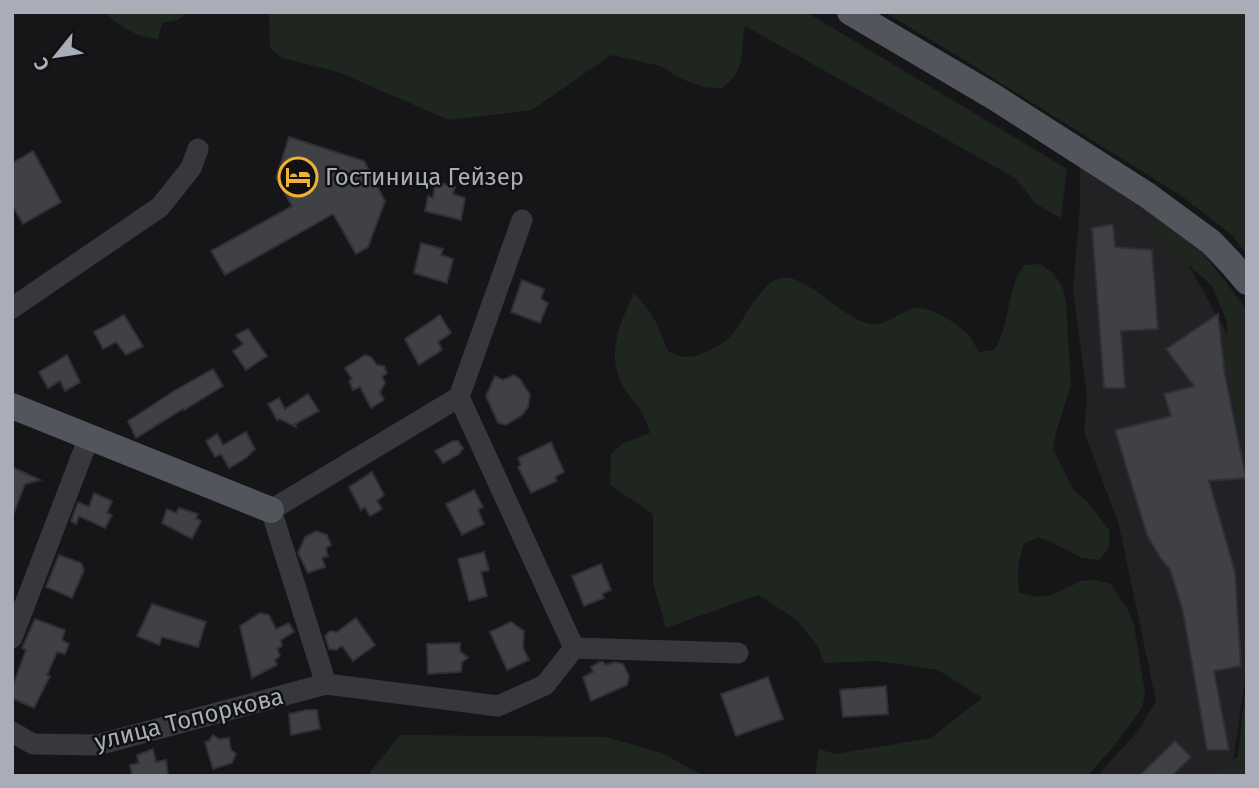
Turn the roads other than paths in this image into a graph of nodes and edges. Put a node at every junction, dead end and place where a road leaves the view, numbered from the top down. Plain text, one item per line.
1 (850, 12) edge
2 (198, 149) dead end
3 (522, 220) dead end
4 (1247, 282) edge
5 (12, 308) edge
6 (460, 397) junction
7 (12, 406) edge
8 (89, 437) junction
9 (271, 510) junction
10 (12, 638) edge
11 (574, 648) junction
12 (738, 653) dead end
13 (326, 684) junction
14 (12, 732) edge

1 - 4 main road
2 - 5 street
3 - 6 street
6 - 9 street
6 - 11 street
7 - 8 main road
8 - 9 main road
8 - 10 street
9 - 13 street
11 - 12 street
11 - 13 street, улица Топоркова
13 - 14 street, улица Топоркова

